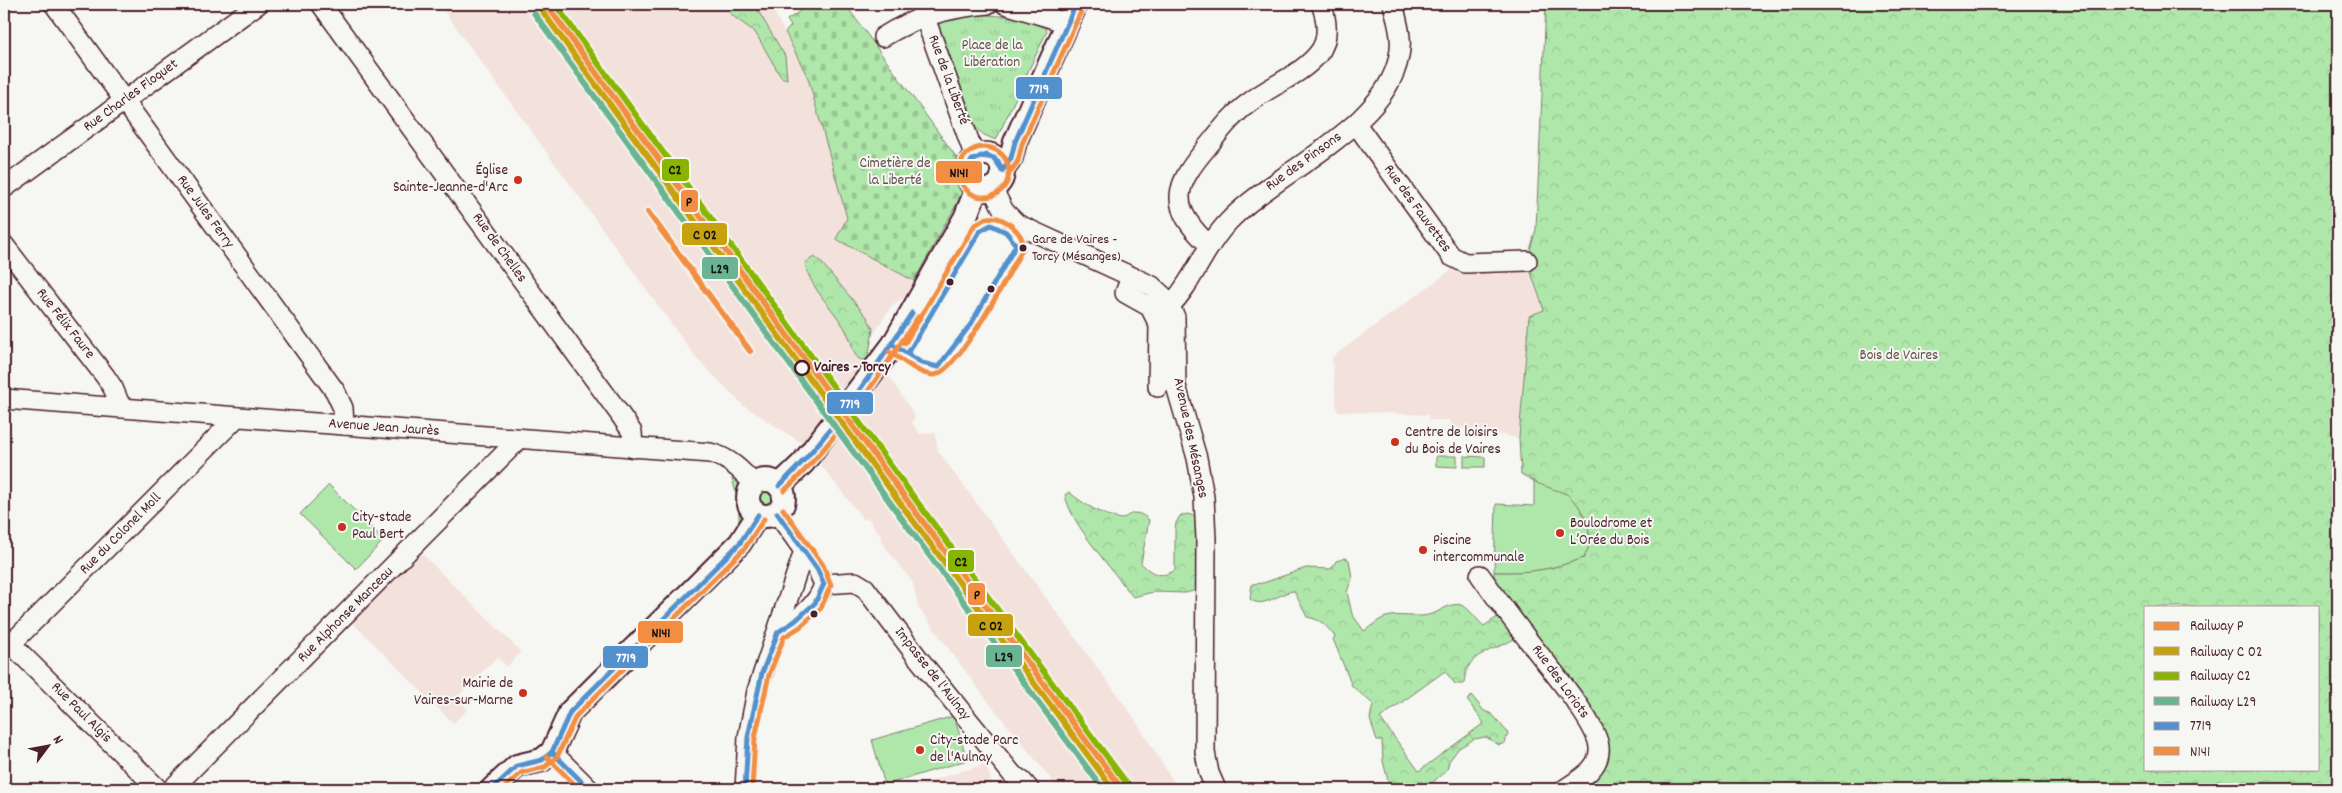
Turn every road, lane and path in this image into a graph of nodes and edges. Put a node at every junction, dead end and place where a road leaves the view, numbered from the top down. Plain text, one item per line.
1 (54, 4) edge
2 (258, 4) edge
3 (321, 4) edge
4 (988, 4) edge
5 (1005, 4) edge
6 (1321, 4) edge
7 (1393, 4) edge
8 (922, 10) edge
9 (1072, 13) edge
10 (883, 37) dead end
11 (124, 101) junction
12 (1356, 124) junction
13 (988, 172) junction
14 (4, 188) edge
15 (4, 245) edge
16 (1209, 245) junction
17 (1527, 261) dead end
18 (1128, 285) junction
19 (1170, 306) junction
20 (1158, 387) dead end
21 (4, 398) edge
22 (120, 407) junction
23 (237, 417) junction
24 (344, 425) junction
25 (519, 439) junction
26 (633, 448) junction
27 (754, 484) junction
28 (779, 486) junction
29 (768, 514) junction
30 (804, 551) junction
31 (1480, 575) dead end
32 (824, 584) junction
33 (778, 632) junction
34 (6, 644) edge
35 (552, 752) junction
36 (158, 789) edge
37 (172, 789) edge
38 (492, 789) edge
39 (589, 789) edge
40 (745, 789) edge
41 (1029, 789) edge
42 (1216, 789) edge
43 (1565, 789) edge

1 - 11 street, Rue Jules Ferry
2 - 11 street, Rue Charles Floquet
3 - 26 street, Rue de Chelles
4 - 8 street
5 - 9 street
6 - 16 street
7 - 12 street, Rue des Pinsons
8 - 10 street
8 - 13 street, Rue de la Liberté
9 - 13 main road
11 - 14 street, Rue Charles Floquet
11 - 24 street, Rue Jules Ferry
12 - 16 street, Rue des Pinsons
12 - 17 street, Rue des Fauvettes
13 - 18 street, Avenue des Mésanges
13 - 28 main road
15 - 22 street, Rue Félix Faure
16 - 19 street, Rue des Pinsons
18 - 19 street, Avenue des Mésanges
18 - 20 street, Avenue des Mésanges
19 - 42 street, Avenue des Mésanges
21 - 22 street, Avenue Jean Jaurès
22 - 23 street, Avenue Jean Jaurès
23 - 24 street, Avenue Jean Jaurès
23 - 34 street, Rue du Colonel Moll
24 - 25 street, Avenue Jean Jaurès
25 - 26 street, Avenue Jean Jaurès
25 - 37 street, Rue Alphonse Manceau
26 - 27 street, Avenue Jean Jaurès
27 - 28 main road
27 - 29 main road
28 - 29 main road
29 - 30 street
29 - 35 main road
30 - 32 street
30 - 33 street
31 - 43 street, Rue des Loriots
32 - 33 street
32 - 41 street, Impasse de l'Aulnay
33 - 40 street
34 - 36 street, Rue Paul Algis
35 - 38 main road
35 - 39 street

